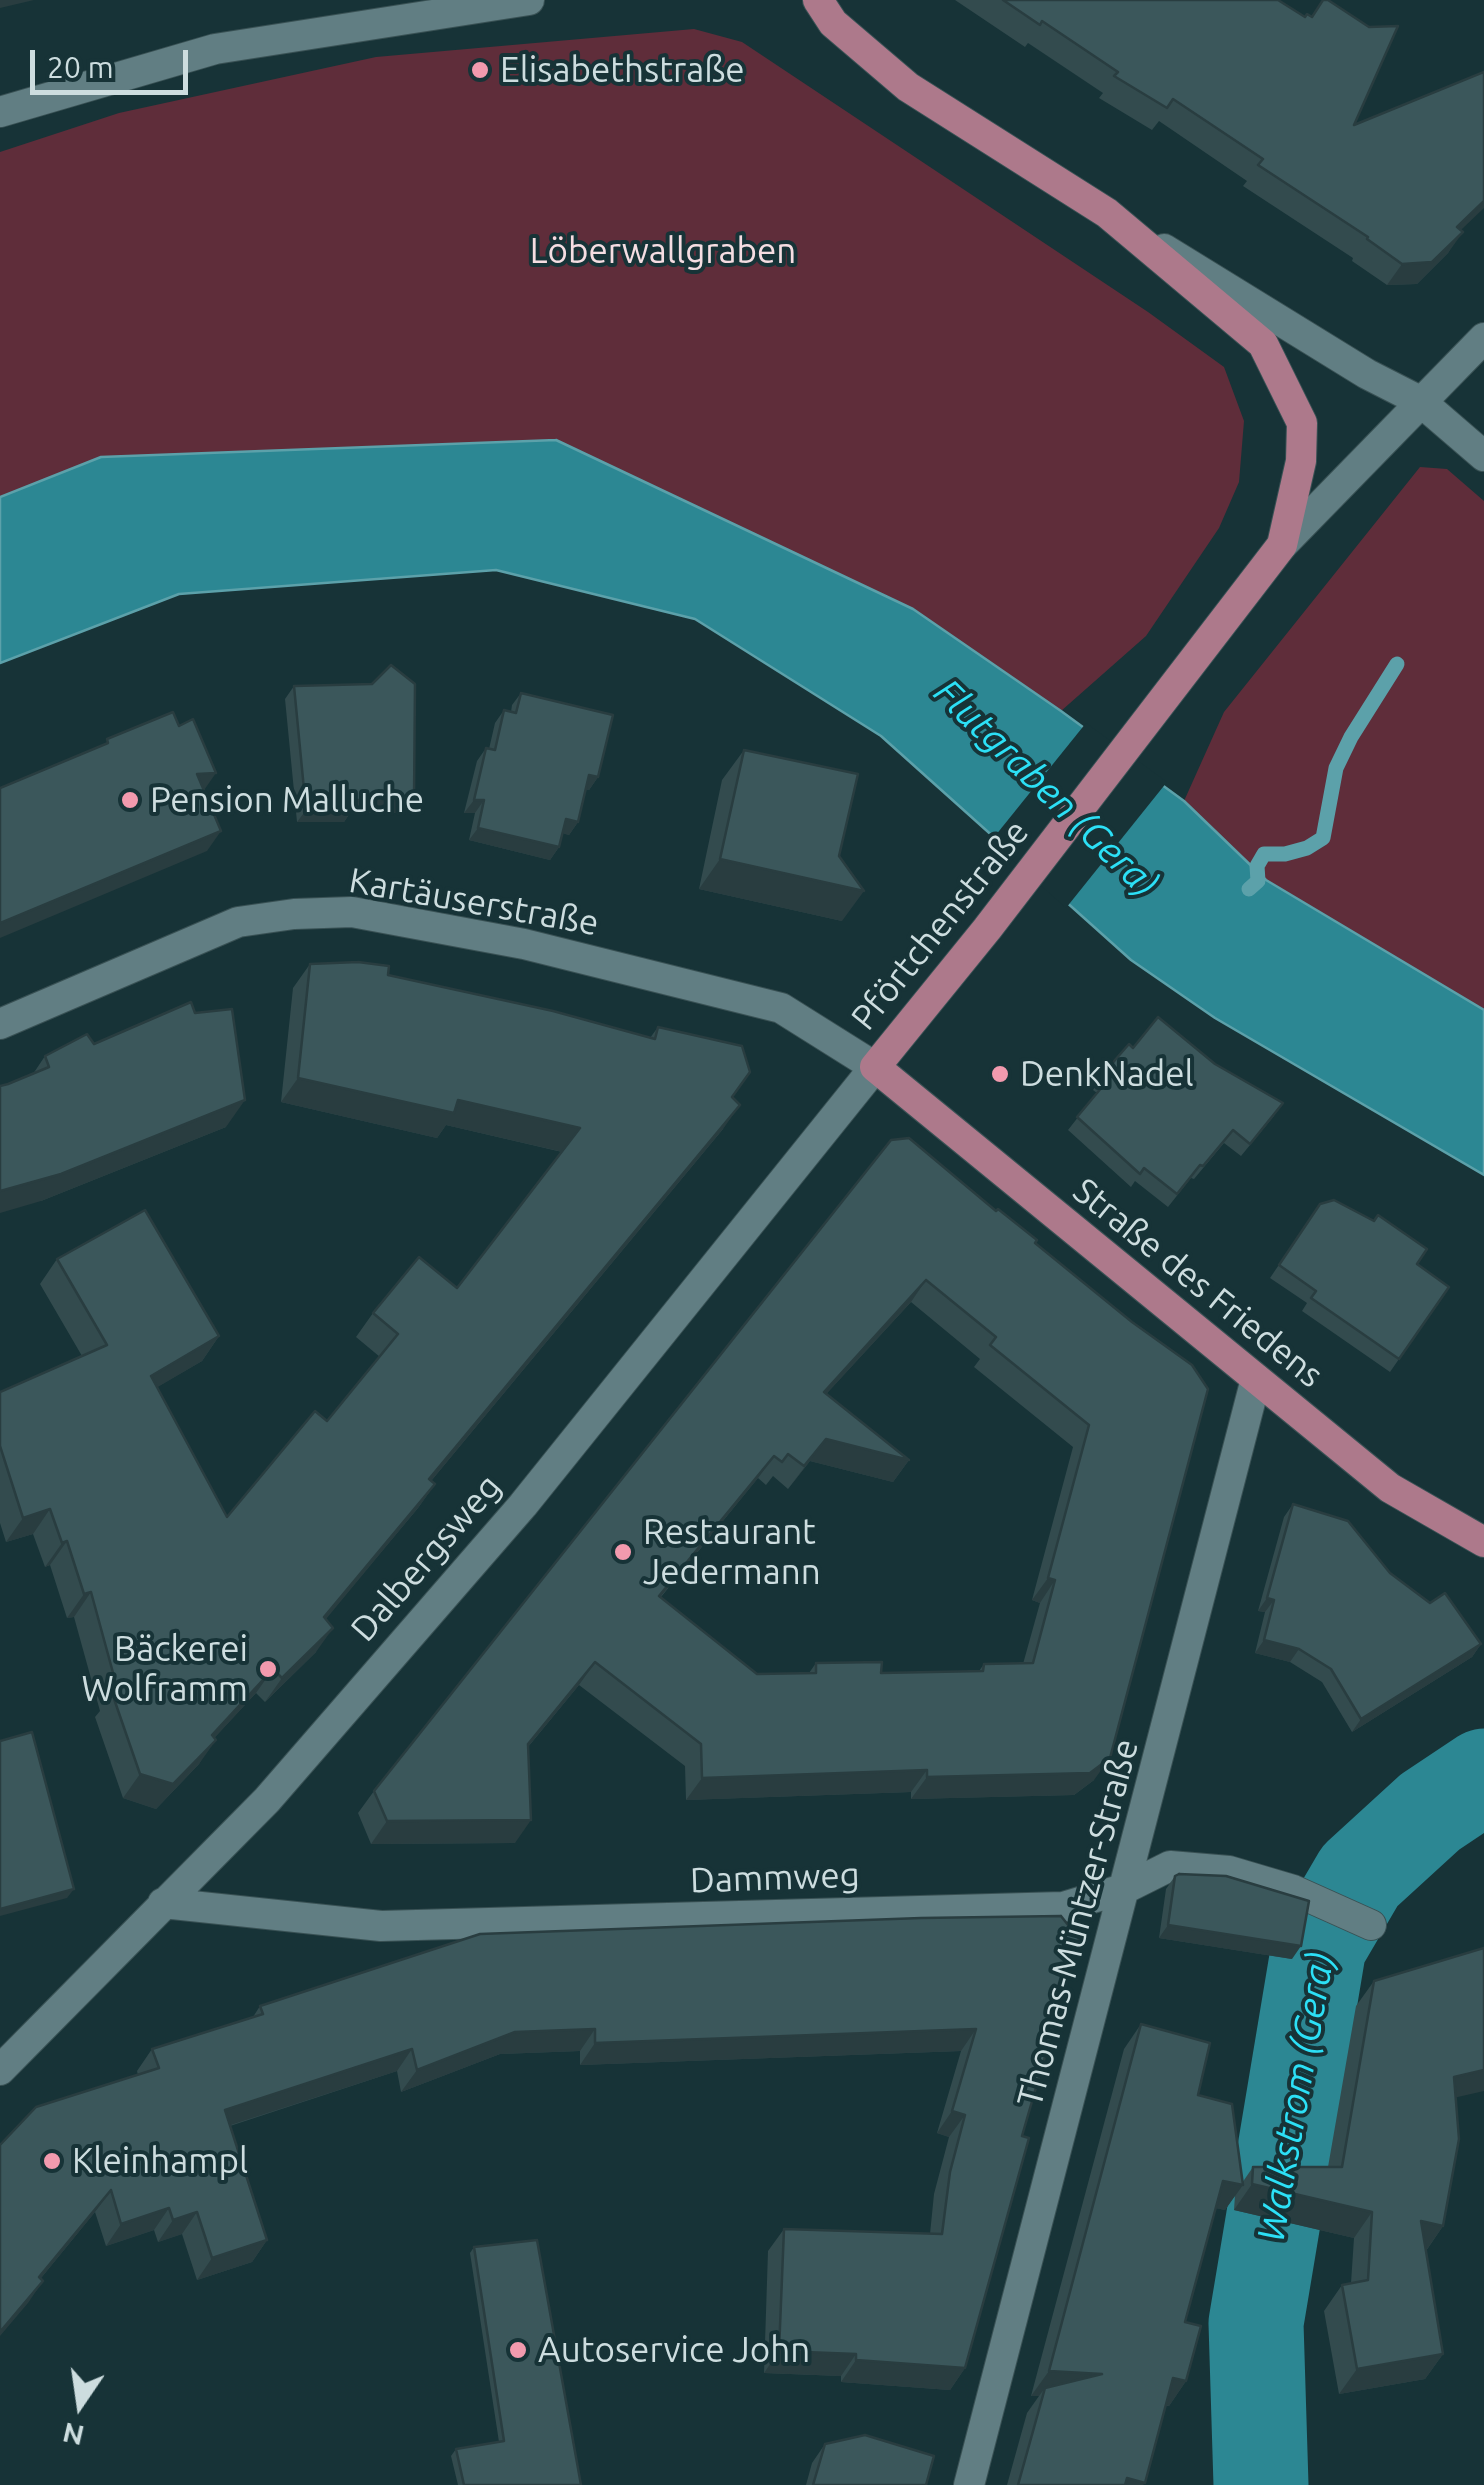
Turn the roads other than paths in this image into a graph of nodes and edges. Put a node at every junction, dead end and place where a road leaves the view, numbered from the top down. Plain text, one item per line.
1 (530, 0) edge
2 (818, 0) edge
3 (0, 112) edge
4 (1107, 213) junction
5 (1484, 338) edge
6 (1420, 401) junction
7 (1484, 456) edge
8 (1282, 544) junction
9 (0, 1024) edge
10 (874, 1066) junction
11 (1256, 1379) junction
12 (1484, 1542) edge
13 (1126, 1888) junction
14 (163, 1903) junction
15 (1371, 1925) dead end
16 (0, 2070) edge
17 (969, 2485) edge

1 - 3 street
2 - 4 main road, Pförtchenstraße
4 - 6 street, Pförtchenstraße
4 - 8 main road, Pförtchenstraße
5 - 6 street
6 - 7 street
6 - 8 street, Pförtchenstraße
8 - 10 main road, Pförtchenstraße
9 - 10 street, Kartäuserstraße
10 - 11 main road, Straße des Friedens
10 - 14 street, Dalbergsweg
11 - 12 main road, Straße des Friedens
11 - 13 street, Thomas-Müntzer-Straße
13 - 14 street, Dammweg
13 - 15 street, Dammweg
13 - 17 street, Thomas-Müntzer-Straße
14 - 16 street, Dalbergsweg

